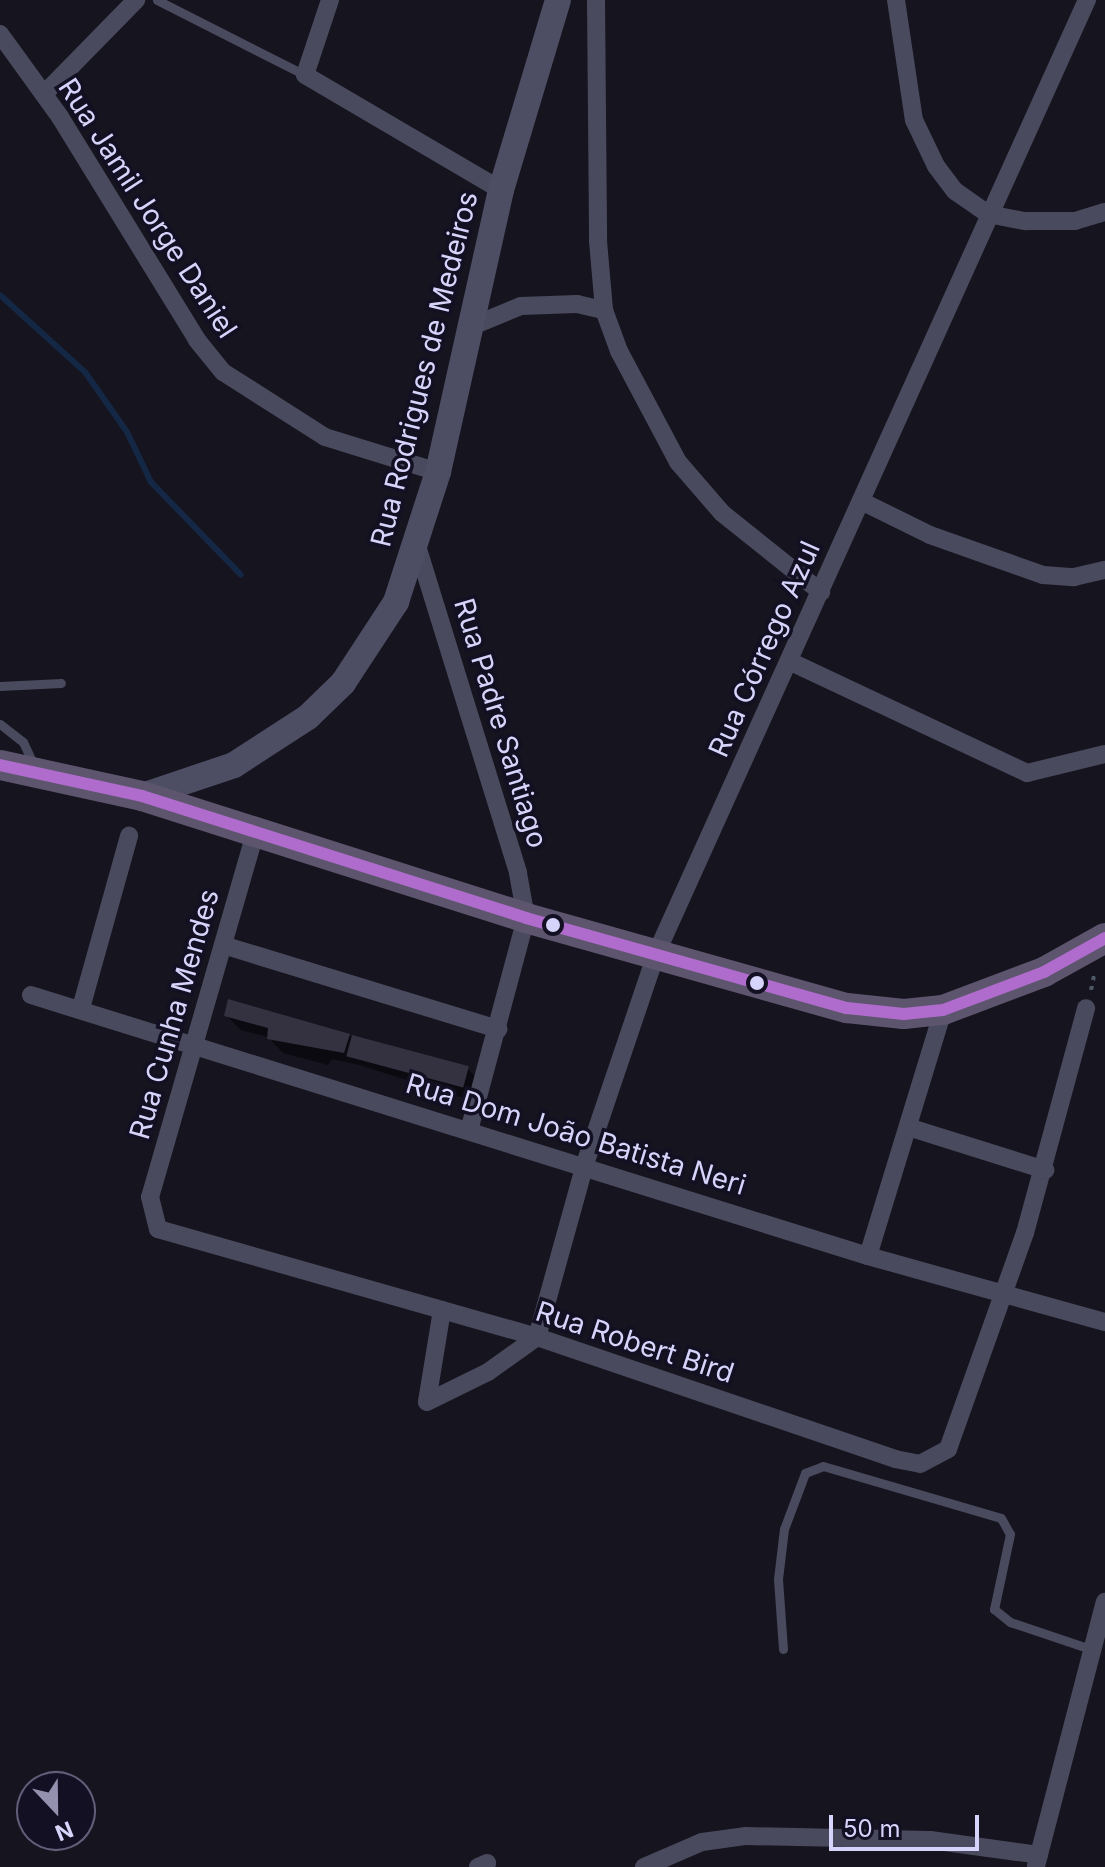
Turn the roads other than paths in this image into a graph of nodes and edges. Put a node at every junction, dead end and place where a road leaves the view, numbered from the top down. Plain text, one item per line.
1 (136, 0) edge
2 (157, 0) edge
3 (330, 0) edge
4 (558, 0) edge
5 (589, 0) edge
6 (596, 0) edge
7 (896, 0) edge
8 (1087, 0) edge
9 (0, 34) edge
10 (599, 35) junction
11 (305, 75) junction
12 (44, 94) junction
13 (501, 190) junction
14 (1105, 212) edge
15 (988, 214) junction
16 (604, 310) junction
17 (470, 327) junction
18 (438, 472) junction
19 (861, 501) junction
20 (417, 546) junction
21 (1105, 570) edge
22 (821, 592) junction
23 (789, 661) junction
24 (61, 683) dead end
25 (0, 686) edge
26 (0, 724) edge
27 (1105, 754) edge
28 (0, 765) edge
29 (36, 772) junction
30 (215, 773) junction
31 (142, 796) junction
32 (191, 811) junction
33 (256, 830) junction
34 (129, 836) dead end
35 (526, 918) junction
36 (1105, 938) edge
37 (223, 945) junction
38 (656, 954) junction
39 (31, 995) dead end
40 (81, 1008) junction
41 (1086, 1008) dead end
42 (943, 1010) junction
43 (498, 1029) junction
44 (194, 1043) junction
45 (908, 1127) junction
46 (469, 1130) junction
47 (585, 1164) junction
48 (1045, 1170) junction
49 (151, 1215) joint
50 (868, 1256) junction
51 (1001, 1294) junction
52 (442, 1310) junction
53 (1105, 1322) edge
54 (537, 1337) junction
55 (1105, 1602) edge
56 (783, 1649) dead end
57 (1093, 1650) junction
58 (1085, 1680) junction
59 (1105, 1682) edge
60 (1038, 1861) edge
61 (644, 1867) edge

1 - 12 street
2 - 11 lane
3 - 11 street
4 - 13 street, Rua Rodrigues de Medeiros
5 - 10 street
6 - 10 street
7 - 15 street
8 - 15 street, Rua Córrego Azul
9 - 12 street, Rua Jamil Jorge Daniel
10 - 16 street
11 - 13 street
12 - 18 street, Rua Jamil Jorge Daniel
13 - 17 street, Rua Rodrigues de Medeiros
14 - 15 street
15 - 19 street, Rua Córrego Azul
16 - 17 street
16 - 22 street
17 - 18 street, Rua Rodrigues de Medeiros
18 - 20 street, Rua Rodrigues de Medeiros
19 - 21 street
19 - 22 street, Rua Córrego Azul
20 - 30 street, Rua Rodrigues de Medeiros
20 - 35 street, Rua Padre Santiago
22 - 23 street, Rua Córrego Azul
23 - 27 street
23 - 38 street, Rua Córrego Azul
24 - 25 lane
26 - 29 lane
28 - 29 main road
29 - 31 main road
30 - 31 street, Rua Rodrigues de Medeiros
30 - 32 street, Rua Rodrigues de Medeiros
31 - 32 main road
32 - 33 main road
33 - 35 main road
33 - 37 street, Rua Cunha Mendes
34 - 40 street
35 - 38 main road
35 - 43 street
36 - 42 main road
37 - 43 street
37 - 44 street, Rua Cunha Mendes
38 - 42 main road
38 - 47 street, Rua Córrego Azul
39 - 40 street, Rua Dom João Batista Neri
40 - 44 street, Rua Dom João Batista Neri
41 - 48 street, Rua Robert Bird
42 - 45 street
43 - 46 street
44 - 46 street, Rua Dom João Batista Neri
44 - 49 street, Rua Cunha Mendes
45 - 48 street
45 - 50 street
46 - 47 street, Rua Dom João Batista Neri
47 - 50 street, Rua Dom João Batista Neri
47 - 54 street, Rua Córrego Azul
48 - 51 street, Rua Robert Bird
49 - 52 street, Rua Robert Bird
50 - 51 street, Rua Dom João Batista Neri
51 - 53 street, Rua Dom João Batista Neri
51 - 54 street, Rua Robert Bird
52 - 54 street, Rua Robert Bird
52 - 54 street
55 - 57 street
56 - 57 lane
57 - 58 street
58 - 59 street
58 - 60 street
60 - 61 street

